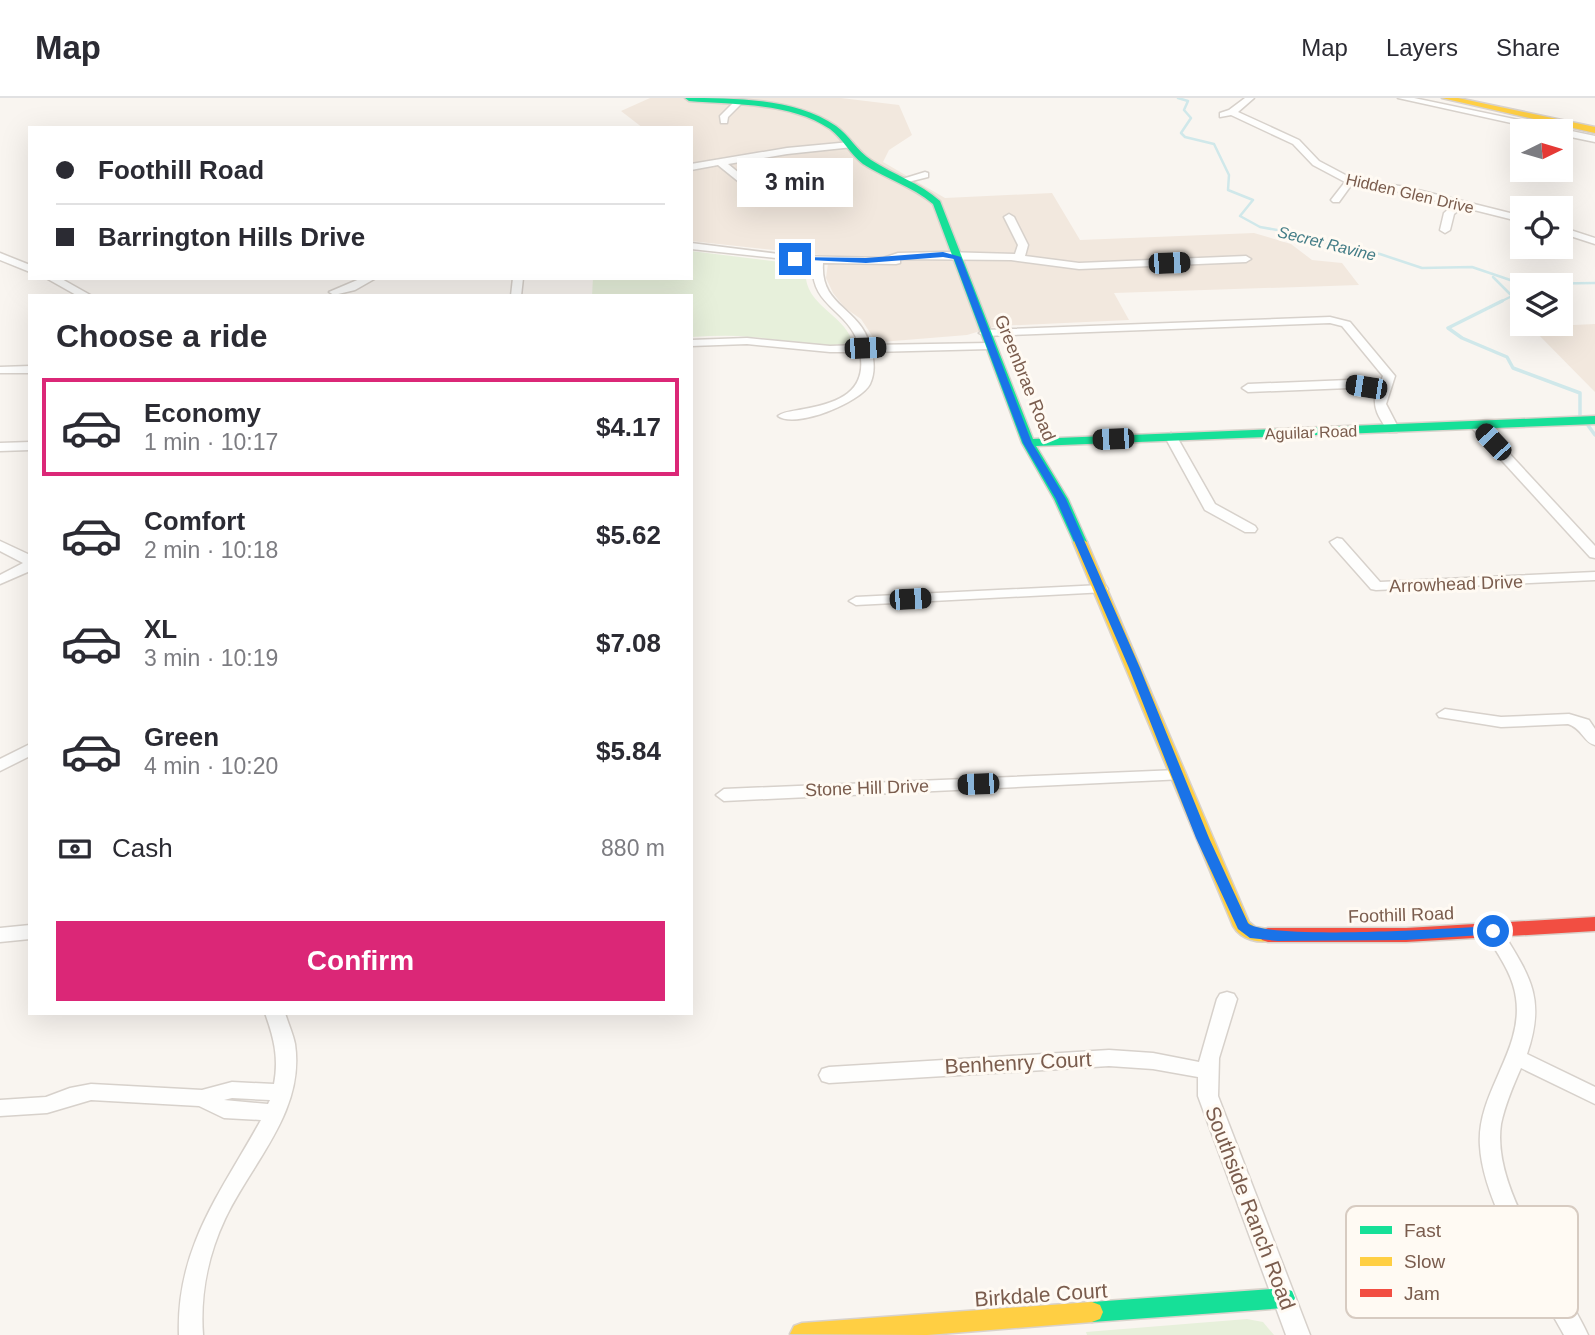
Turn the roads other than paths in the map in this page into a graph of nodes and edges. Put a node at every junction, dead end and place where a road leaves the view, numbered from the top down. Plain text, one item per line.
1 (689, 98) edge
2 (1250, 98) edge
3 (1402, 98) edge
4 (1446, 98) edge
5 (1479, 98) edge
6 (737, 104) junction
7 (724, 121) dead end
8 (1510, 121) edge
9 (1590, 121) edge
10 (1595, 130) edge
11 (1573, 134) edge
12 (1595, 139) edge
13 (850, 145) junction
14 (720, 162) junction
15 (693, 167) edge
16 (925, 175) dead end
17 (904, 180) junction
18 (1350, 181) junction
19 (763, 190) dead end
20 (1336, 200) dead end
21 (1460, 204) junction
22 (1510, 216) edge
23 (1009, 217) dead end
24 (1445, 230) dead end
25 (1573, 234) edge
26 (1595, 241) edge
27 (693, 246) edge
28 (0, 256) edge
29 (957, 257) junction
30 (1019, 258) junction
31 (1246, 259) dead end
32 (818, 260) junction
33 (28, 268) edge
34 (55, 280) edge
35 (367, 280) edge
36 (334, 292) dead end
37 (83, 294) edge
38 (987, 339) junction
39 (693, 342) edge
40 (865, 348) junction
41 (28, 369) edge
42 (0, 370) edge
43 (1248, 388) dead end
44 (1383, 389) junction
45 (784, 416) dead end
46 (1595, 420) edge
47 (1477, 426) junction
48 (1393, 429) junction
49 (1171, 437) junction
50 (1028, 443) junction
51 (28, 446) edge
52 (0, 447) edge
53 (1250, 529) dead end
54 (1337, 542) dead end
55 (0, 545) edge
56 (1595, 554) edge
57 (28, 562) edge
58 (28, 564) edge
59 (1595, 576) edge
60 (0, 580) edge
61 (1101, 589) junction
62 (856, 601) dead end
63 (1445, 714) dead end
64 (1595, 740) edge
65 (28, 750) edge
66 (0, 766) edge
67 (1178, 775) junction
68 (724, 794) dead end
69 (1595, 924) edge
70 (1493, 931) junction
71 (28, 932) edge
72 (1250, 933) joint
73 (0, 935) edge
74 (1227, 999) dead end
75 (276, 1015) edge
76 (1516, 1057) junction
77 (1206, 1071) junction
78 (829, 1075) dead end
79 (244, 1091) junction
80 (1595, 1096) edge
81 (202, 1098) junction
82 (280, 1103) junction
83 (0, 1108) edge
84 (236, 1111) junction
85 (1509, 1206) edge
86 (1284, 1298) junction
87 (1567, 1318) edge
88 (802, 1334) edge
89 (191, 1335) edge
90 (1298, 1335) edge
91 (1576, 1335) edge

1 - 6 main road, Greenbrae Road
2 - 18 street, Hidden Glen Drive
3 - 8 street
4 - 10 main road
5 - 9 main road
6 - 7 street
6 - 13 main road, Greenbrae Road
11 - 12 street
13 - 14 street
13 - 17 main road, Greenbrae Road
14 - 15 street
14 - 19 street
16 - 17 street
17 - 29 main road, Greenbrae Road
18 - 20 street
18 - 21 street, Hidden Glen Drive
21 - 22 street, Hidden Glen Drive
21 - 24 street
23 - 30 street
25 - 26 street
27 - 32 street
28 - 33 street
29 - 30 street
29 - 32 street
29 - 38 main road, Greenbrae Road
30 - 31 street
32 - 40 street
34 - 37 street
35 - 36 street
38 - 40 street
38 - 44 street
38 - 50 main road, Greenbrae Road
39 - 40 street
40 - 45 street
41 - 42 street
43 - 44 street
44 - 48 street
46 - 47 main road, Aguilar Road
47 - 48 main road, Aguilar Road
47 - 56 street
48 - 49 main road, Aguilar Road
49 - 50 main road, Aguilar Road
49 - 53 street
50 - 61 main road, Greenbrae Road
51 - 52 street
54 - 59 street, Arrowhead Drive
55 - 57 street
58 - 60 street
61 - 62 street
61 - 67 main road, Greenbrae Road
63 - 64 street
65 - 66 street
67 - 68 street, Stone Hill Drive
67 - 72 main road, Greenbrae Road
69 - 70 main road, Foothill Road
70 - 72 main road, Foothill Road
70 - 76 street
71 - 73 street
74 - 77 street, Southside Ranch Road
75 - 82 street
76 - 80 street
76 - 85 street
77 - 78 street, Benhenry Court
77 - 86 street, Southside Ranch Road
79 - 81 street
79 - 82 street
79 - 84 street
81 - 83 street
81 - 84 street
82 - 84 street
82 - 89 street
86 - 88 main road, Birkdale Court
86 - 90 street, Southside Ranch Road
87 - 91 street

